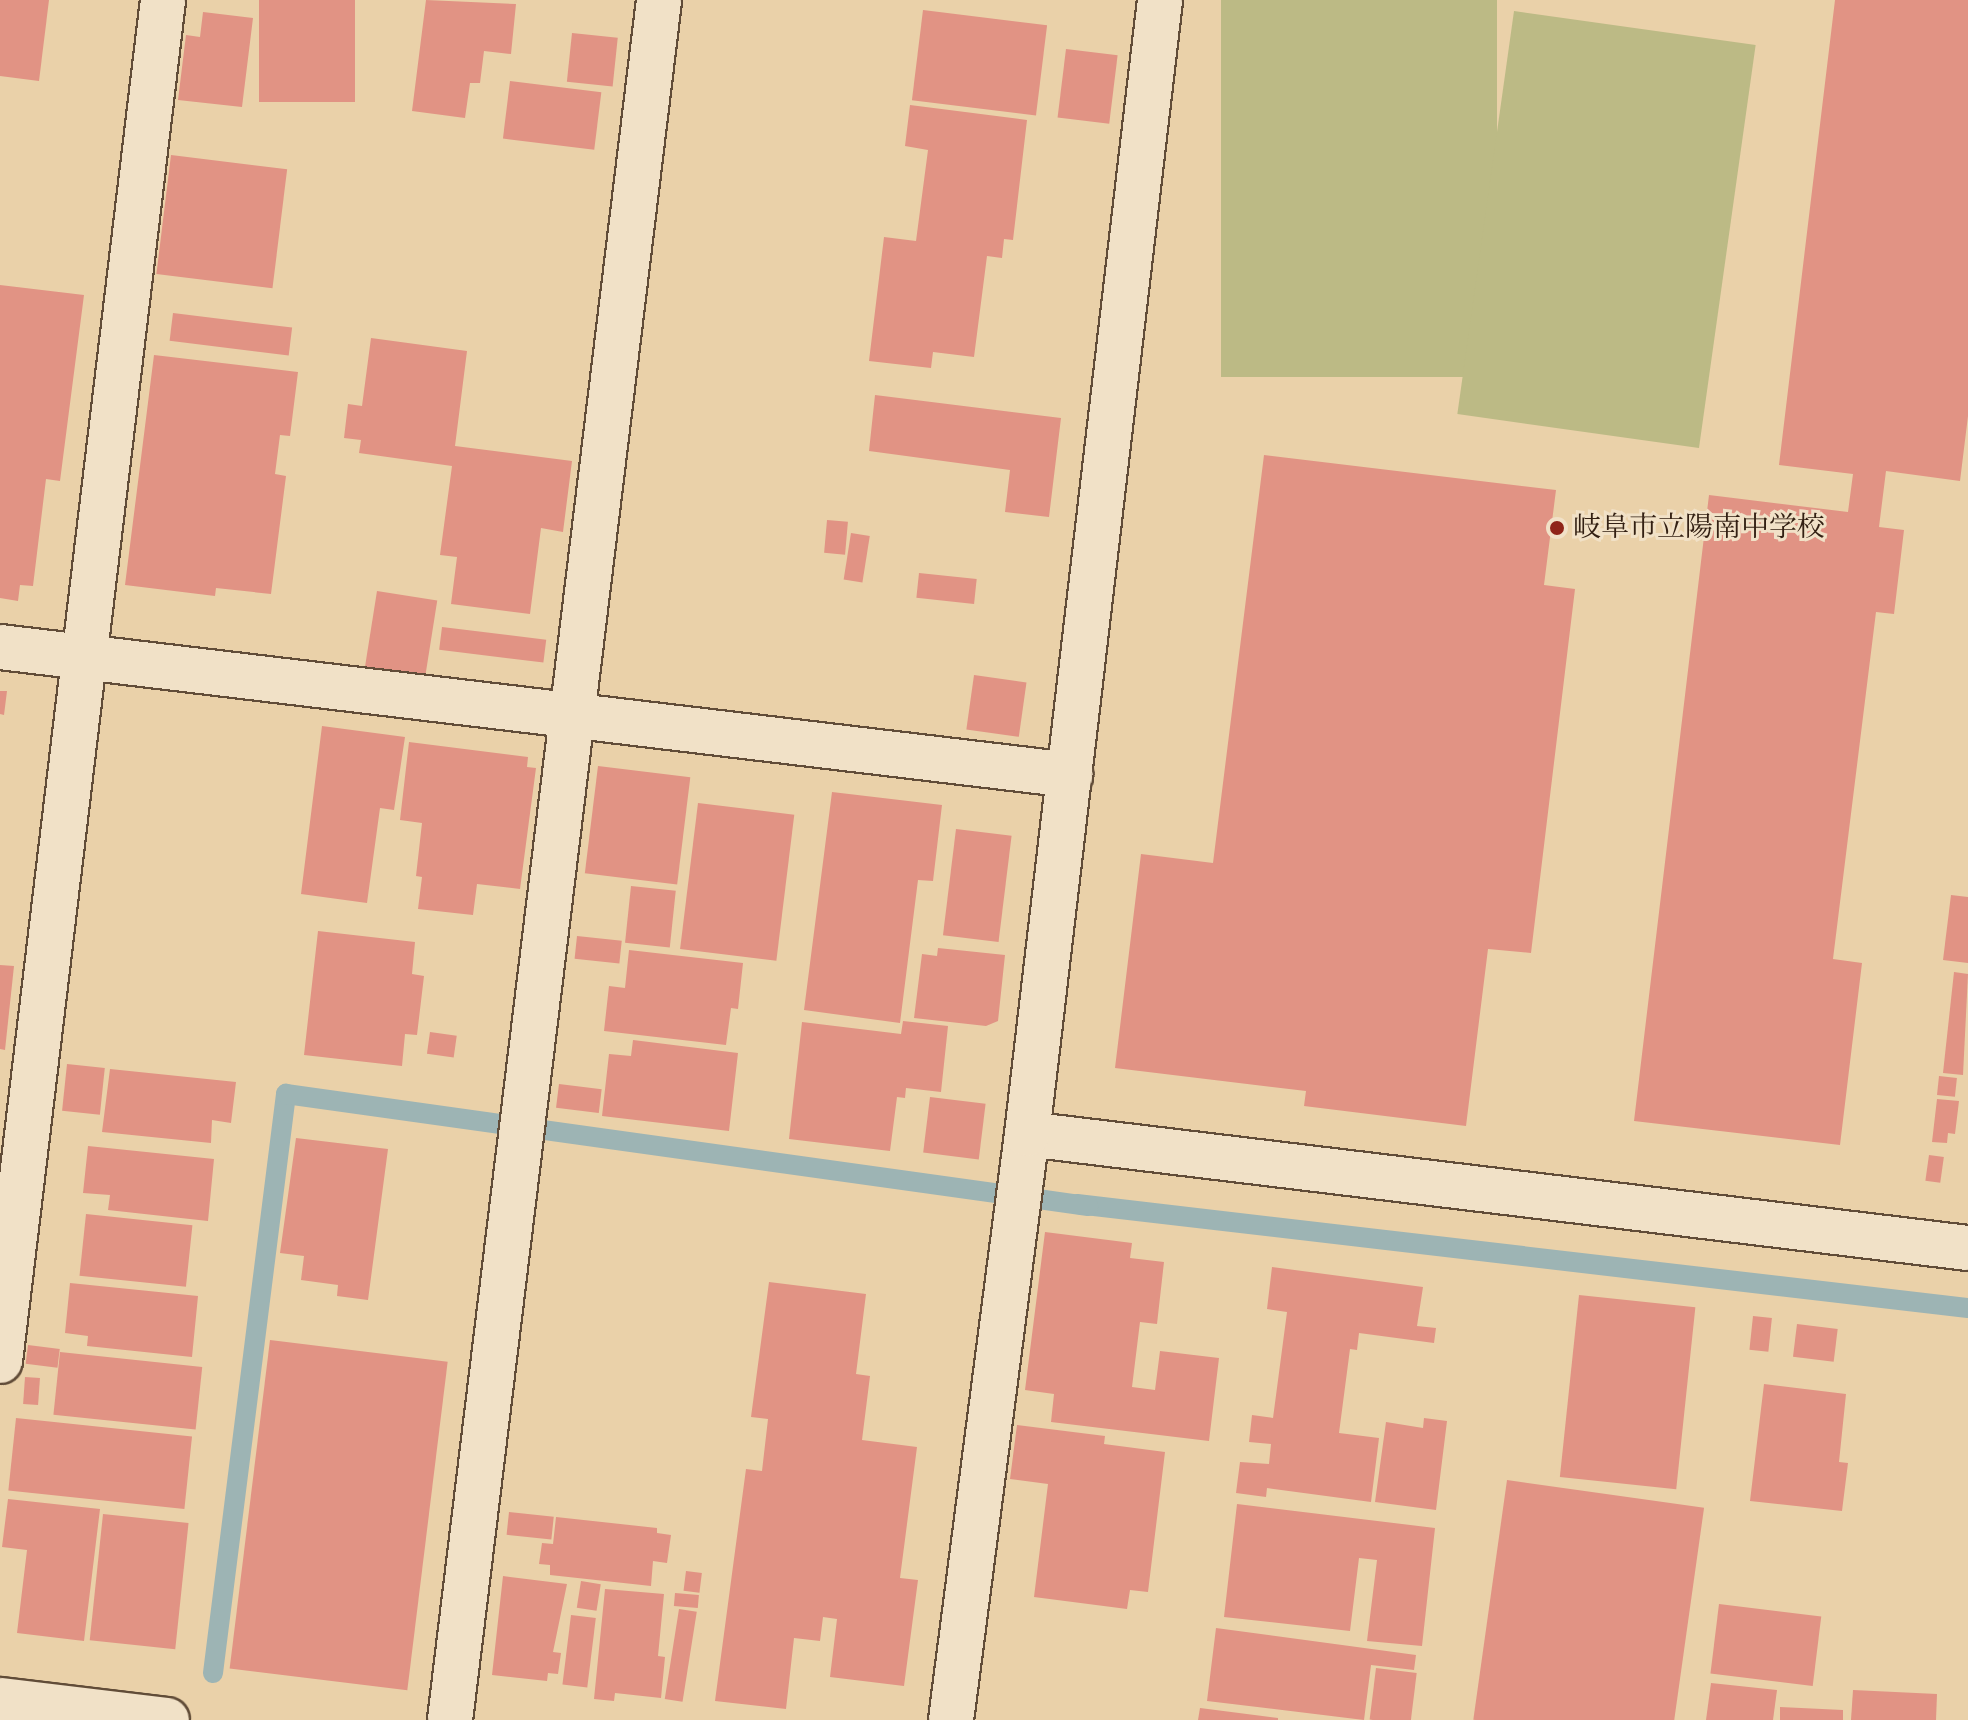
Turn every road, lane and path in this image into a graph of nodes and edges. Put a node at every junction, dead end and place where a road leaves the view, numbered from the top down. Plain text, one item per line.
1 (163, 0) edge
2 (659, 0) edge
3 (1160, 0) edge
4 (0, 647) edge
5 (85, 657) junction
6 (572, 716) junction
7 (1070, 775) junction
8 (1027, 1134) junction
9 (1968, 1248) edge
10 (0, 1361) edge
11 (0, 1700) edge
12 (167, 1720) edge
13 (450, 1720) edge
14 (951, 1720) edge

1 - 5 street
2 - 6 street
3 - 7 street
4 - 5 street
5 - 6 street
5 - 10 street
6 - 7 street
6 - 13 street
7 - 8 street
8 - 9 street
8 - 14 street
11 - 12 street

